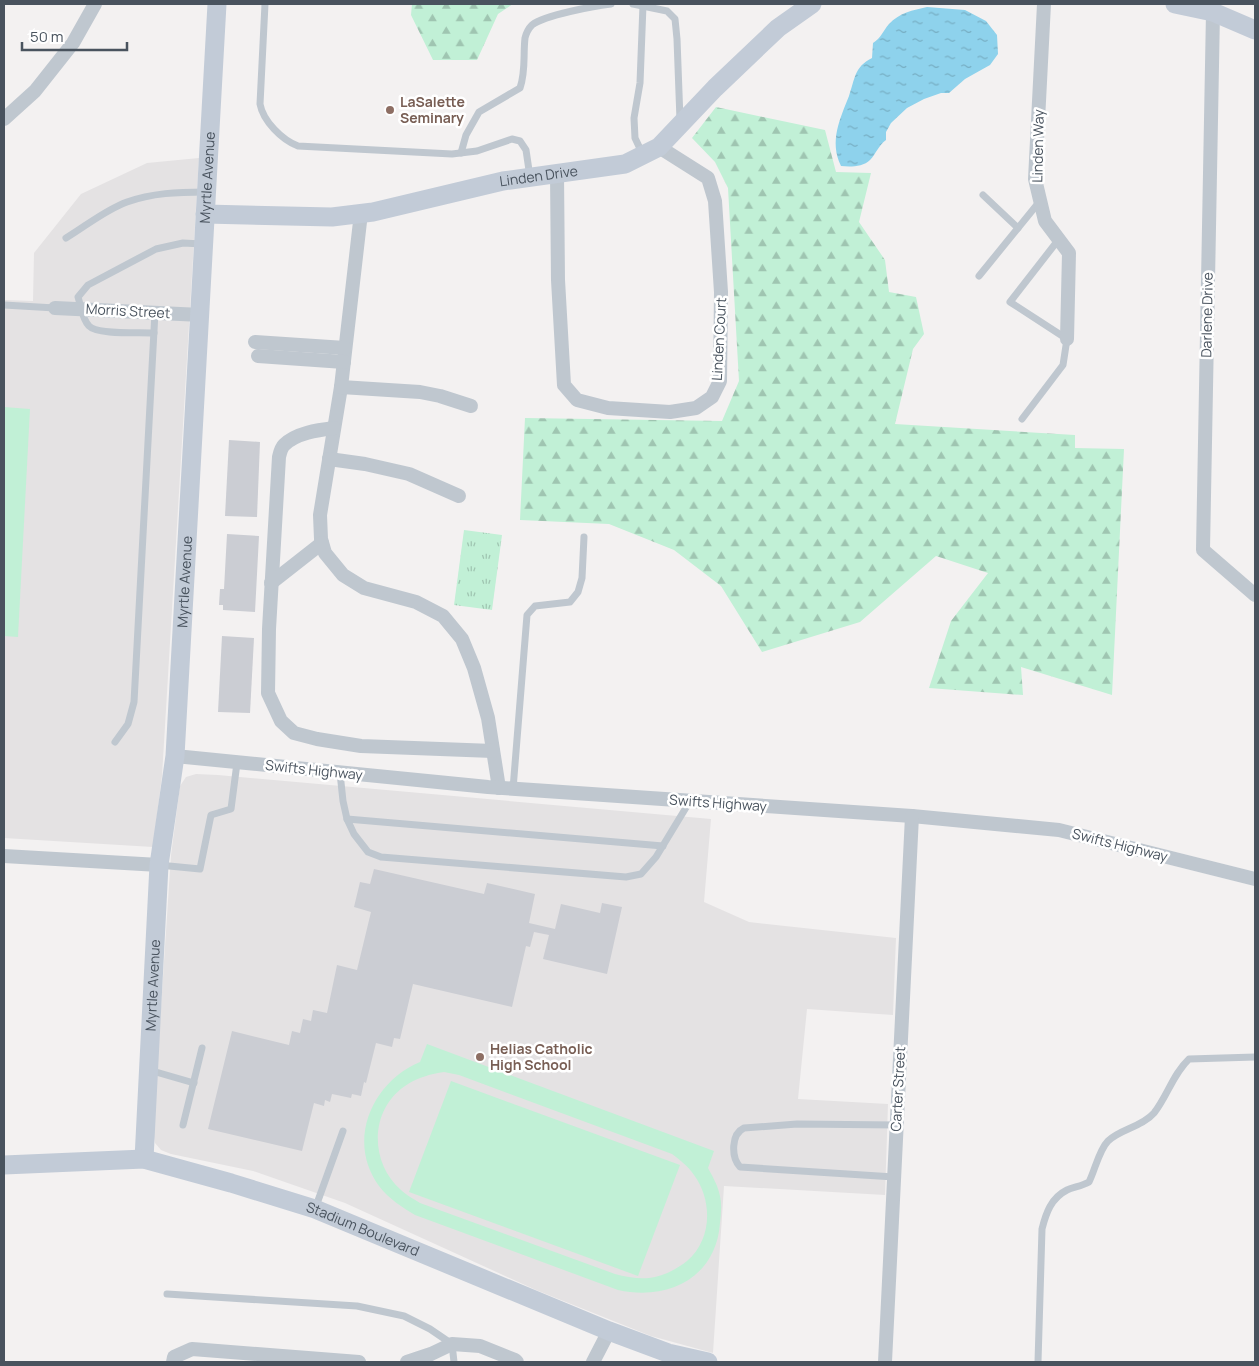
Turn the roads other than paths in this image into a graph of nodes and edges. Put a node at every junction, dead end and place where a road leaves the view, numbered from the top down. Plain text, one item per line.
1 (95, 4) edge
2 (217, 4) edge
3 (265, 4) edge
4 (611, 4) edge
5 (633, 4) edge
6 (812, 4) edge
7 (1044, 4) edge
8 (1175, 4) edge
9 (643, 5) junction
10 (1213, 12) junction
11 (1255, 30) edge
12 (4, 119) edge
13 (680, 125) junction
14 (651, 151) junction
15 (461, 153) junction
16 (557, 174) junction
17 (530, 177) junction
18 (207, 192) junction
19 (983, 195) dead end
20 (1040, 200) junction
21 (361, 213) junction
22 (206, 214) junction
23 (1018, 228) junction
24 (66, 238) dead end
25 (1058, 239) junction
26 (204, 244) junction
27 (979, 276) dead end
28 (4, 305) edge
29 (55, 308) joint
30 (82, 309) junction
31 (155, 312) junction
32 (201, 315) junction
33 (154, 333) junction
34 (1067, 339) junction
35 (345, 348) junction
36 (344, 362) junction
37 (341, 387) junction
38 (471, 406) dead end
39 (1022, 419) dead end
40 (334, 428) junction
41 (329, 459) junction
42 (459, 496) dead end
43 (584, 537) dead end
44 (322, 543) junction
45 (271, 583) junction
46 (1255, 594) edge
47 (115, 742) dead end
48 (493, 751) junction
49 (176, 756) junction
50 (237, 762) junction
51 (340, 772) junction
52 (499, 788) junction
53 (513, 789) junction
54 (690, 801) junction
55 (912, 816) junction
56 (347, 819) junction
57 (663, 846) junction
58 (4, 856) edge
59 (159, 865) junction
60 (1255, 879) edge
61 (202, 1048) dead end
62 (1255, 1058) edge
63 (149, 1070) junction
64 (194, 1083) junction
65 (183, 1125) dead end
66 (897, 1125) junction
67 (343, 1131) dead end
68 (144, 1159) junction
69 (4, 1165) edge
70 (894, 1177) junction
71 (314, 1209) junction
72 (167, 1294) dead end
73 (609, 1331) junction
74 (452, 1344) junction
75 (173, 1362) edge
76 (360, 1362) edge
77 (407, 1362) edge
78 (454, 1362) edge
79 (517, 1362) edge
80 (593, 1362) edge
81 (708, 1362) edge
82 (885, 1362) edge
83 (1038, 1362) edge

1 - 12 street
2 - 18 street, Myrtle Avenue
3 - 15 lane
4 - 15 lane
5 - 9 lane
6 - 13 street, Linden Drive
7 - 20 street, Linden Way
8 - 10 street
9 - 13 lane
9 - 14 lane
10 - 11 street
10 - 46 street, Darlene Drive
13 - 14 street, Linden Drive
14 - 16 street, Linden Drive
14 - 16 street, Linden Court
15 - 17 lane
16 - 17 street, Linden Drive
17 - 21 street, Linden Drive
18 - 22 street, Myrtle Avenue
18 - 24 lane
19 - 23 lane
20 - 23 lane
20 - 25 street, Linden Way
21 - 22 street, Linden Drive
21 - 35 street
22 - 26 street, Myrtle Avenue
23 - 27 lane
25 - 34 street, Linden Way
25 - 34 lane
26 - 30 lane
26 - 32 street, Myrtle Avenue
28 - 29 lane
29 - 30 street, Morris Street
30 - 31 street, Morris Street
30 - 33 lane
31 - 32 street, Morris Street
31 - 33 lane
32 - 49 street, Myrtle Avenue
33 - 47 lane
34 - 39 lane
35 - 36 street
35 - 36 street
36 - 37 street
37 - 38 street
37 - 40 street
40 - 41 street
40 - 45 street
41 - 42 street
41 - 44 street
43 - 53 lane
44 - 45 street
44 - 48 street
45 - 48 street
48 - 52 street
49 - 50 street, Swifts Highway
49 - 59 street, Myrtle Avenue
50 - 51 street, Swifts Highway
50 - 59 lane
51 - 52 street, Swifts Highway
51 - 56 lane
52 - 53 street, Swifts Highway
53 - 54 street, Swifts Highway
54 - 55 street, Swifts Highway
54 - 57 lane
55 - 60 street, Swifts Highway
55 - 66 street, Carter Street
56 - 57 lane
56 - 57 lane
58 - 59 street
59 - 63 street, Myrtle Avenue
61 - 64 lane
62 - 83 lane
63 - 64 lane
63 - 68 street, Myrtle Avenue
64 - 65 lane
66 - 70 street, Carter Street
66 - 70 lane
67 - 71 lane
68 - 69 street, Stadium Boulevard
68 - 71 street, Stadium Boulevard
70 - 82 street, Carter Street
71 - 73 street, Stadium Boulevard
72 - 74 lane
73 - 80 street
73 - 81 street, Stadium Boulevard
74 - 77 street
74 - 78 lane
74 - 79 street
75 - 76 street

